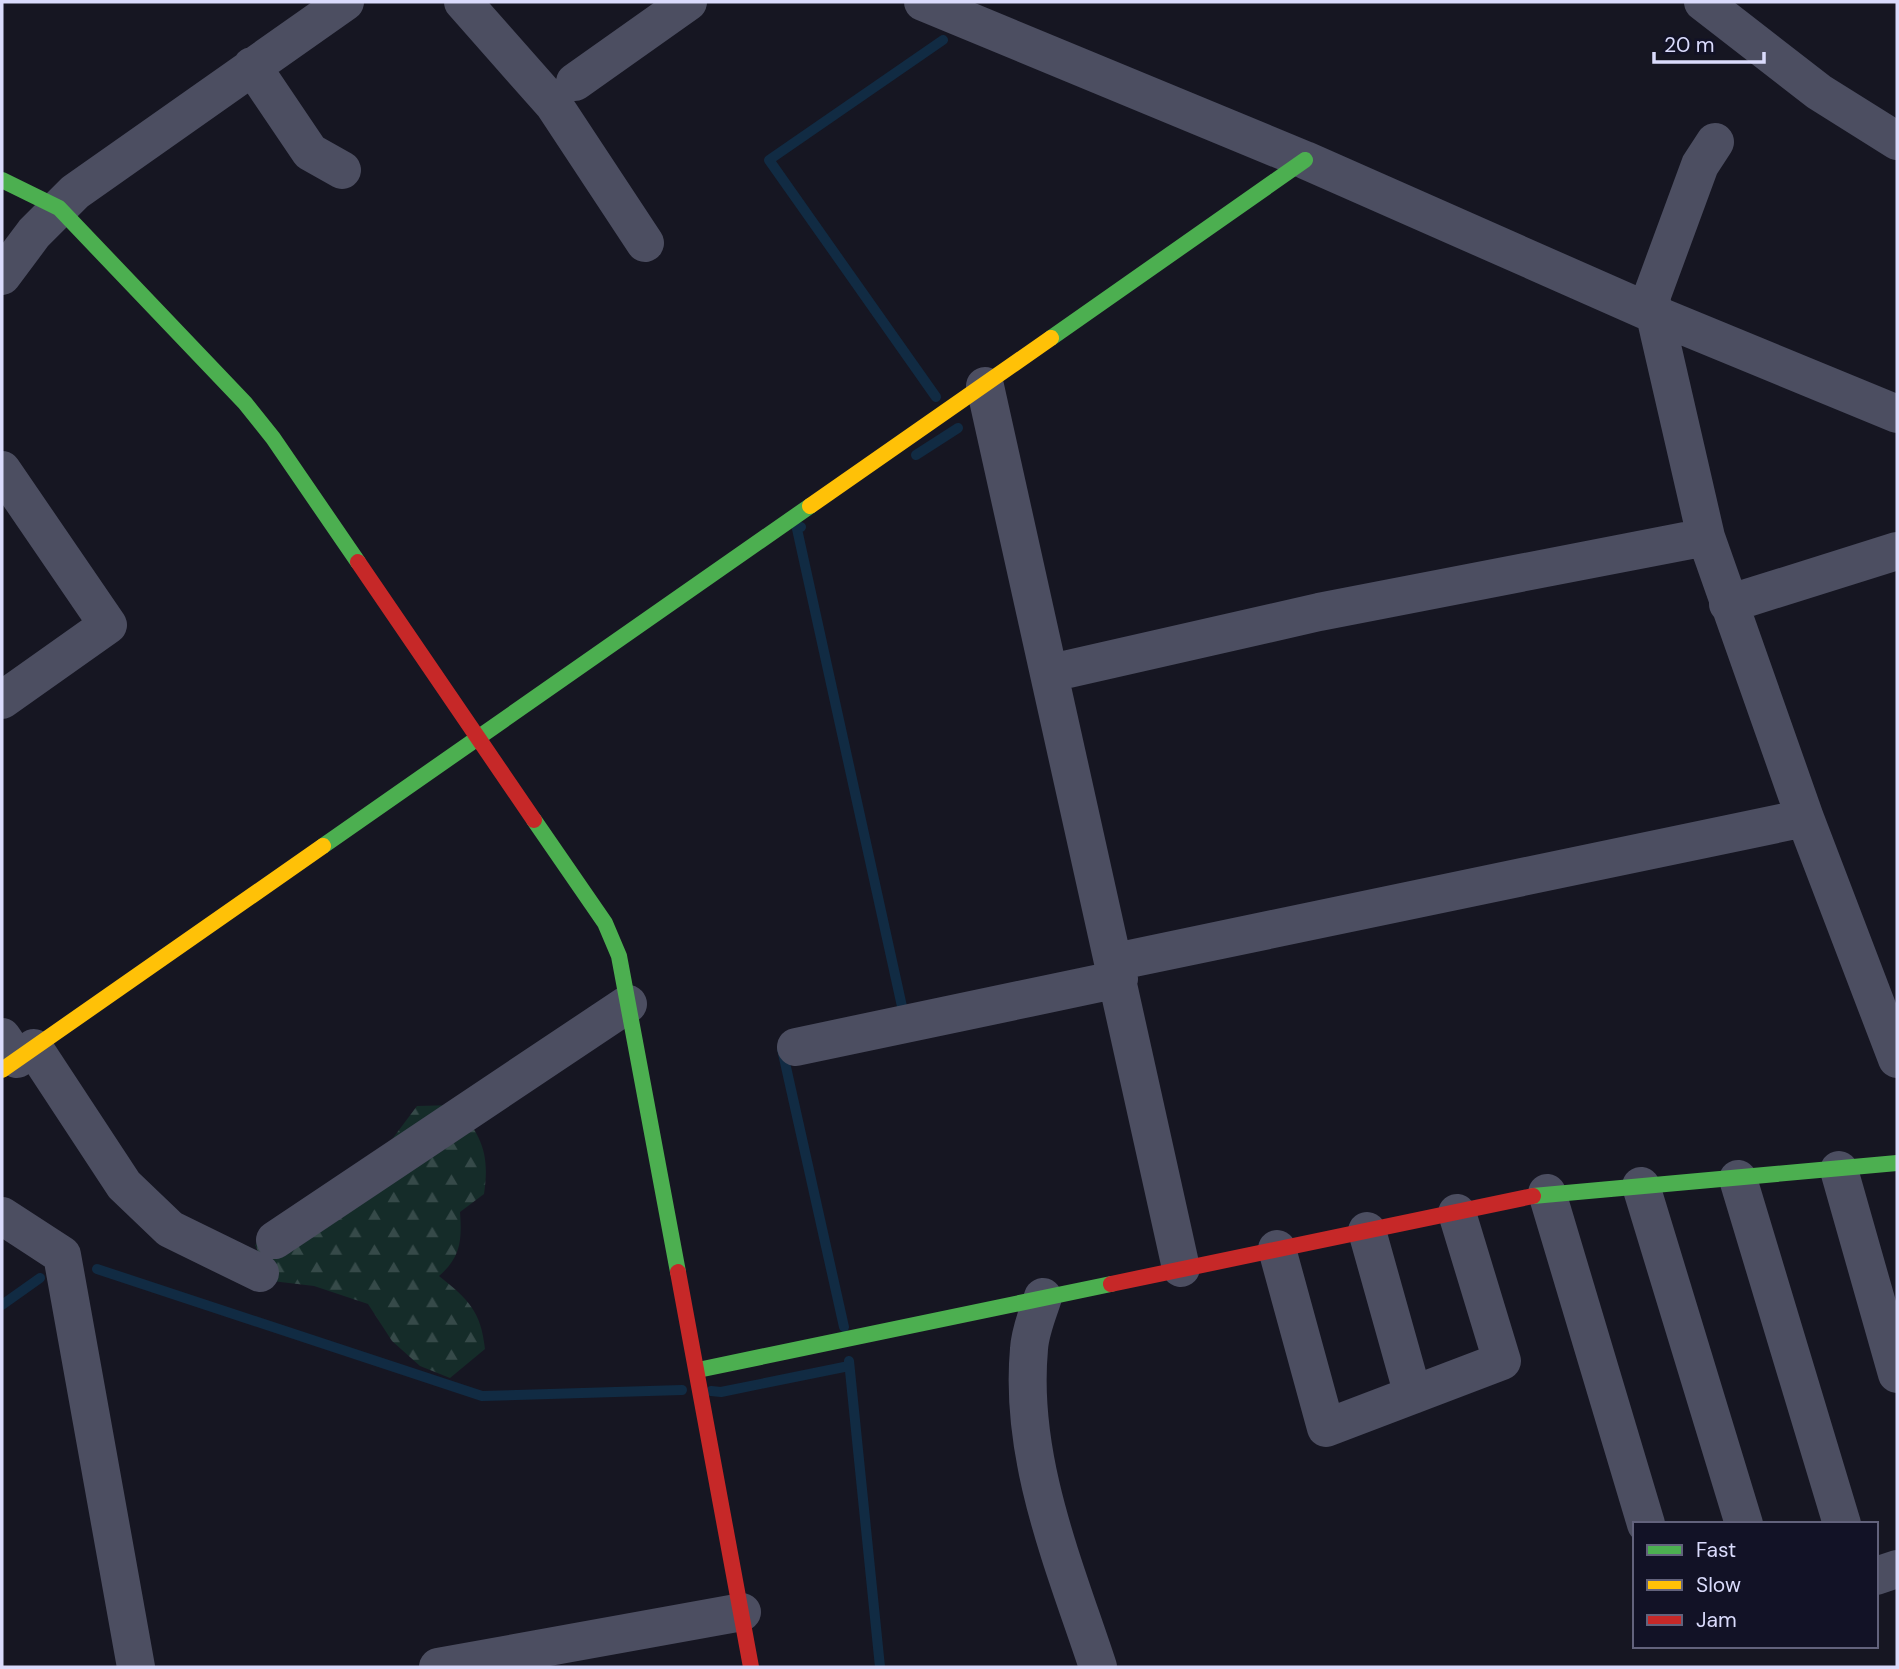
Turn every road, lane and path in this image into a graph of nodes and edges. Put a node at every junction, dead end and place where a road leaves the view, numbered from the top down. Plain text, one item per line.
1 (345, 2) edge
2 (463, 2) edge
3 (688, 2) edge
4 (923, 2) edge
5 (1703, 2) edge
6 (647, 13) edge
7 (252, 66) junction
8 (575, 82) dead end
9 (1897, 141) edge
10 (1715, 142) dead end
11 (1305, 160) junction
12 (342, 170) dead end
13 (2, 180) edge
14 (59, 208) junction
15 (645, 243) dead end
16 (2, 276) edge
17 (1654, 314) junction
18 (985, 386) junction
19 (1897, 414) edge
20 (2, 470) edge
21 (1706, 537) junction
22 (1897, 551) edge
23 (1728, 604) junction
24 (1051, 673) junction
25 (2, 700) edge
26 (477, 737) junction
27 (1805, 818) junction
28 (1117, 970) junction
29 (1884, 985) edge
30 (628, 1004) junction
31 (796, 1047) dead end
32 (14, 1053) edge
33 (1897, 1059) edge
34 (1897, 1163) edge
35 (1839, 1170) junction
36 (1738, 1179) junction
37 (1641, 1186) junction
38 (1547, 1194) junction
39 (1457, 1213) junction
40 (2, 1216) edge
41 (1367, 1231) junction
42 (1277, 1249) junction
43 (1181, 1268) junction
44 (1043, 1297) junction
45 (698, 1370) junction
46 (1897, 1374) edge
47 (1413, 1395) junction
48 (1645, 1522) edge
49 (1743, 1522) edge
50 (1841, 1522) edge
51 (1897, 1569) edge
52 (1878, 1575) edge
53 (741, 1612) junction
54 (136, 1667) edge
55 (438, 1667) edge
56 (751, 1667) edge
57 (1098, 1667) edge

1 - 7 street
2 - 15 street
3 - 6 street
4 - 11 street
5 - 9 street
6 - 8 street
7 - 12 street
7 - 14 street
10 - 17 street
11 - 17 street
11 - 18 street
13 - 14 street
14 - 16 street
14 - 26 street
17 - 19 street
17 - 21 street
18 - 24 street
18 - 26 street
20 - 25 street
21 - 23 street
21 - 24 street
22 - 23 street
23 - 27 street
24 - 28 street
26 - 30 street
26 - 32 street
27 - 28 street
27 - 29 street
28 - 31 street
28 - 43 street
29 - 33 street
30 - 32 street
30 - 45 street
34 - 35 street
35 - 36 street
35 - 46 street
36 - 37 street
36 - 50 street
37 - 38 street
37 - 49 street
38 - 39 street
38 - 48 street
39 - 41 street
39 - 47 street
40 - 54 street
41 - 42 street
41 - 47 street
42 - 43 street
42 - 47 street
43 - 44 street
44 - 45 street
44 - 57 street
45 - 53 street
51 - 52 street
53 - 55 street
53 - 56 street

